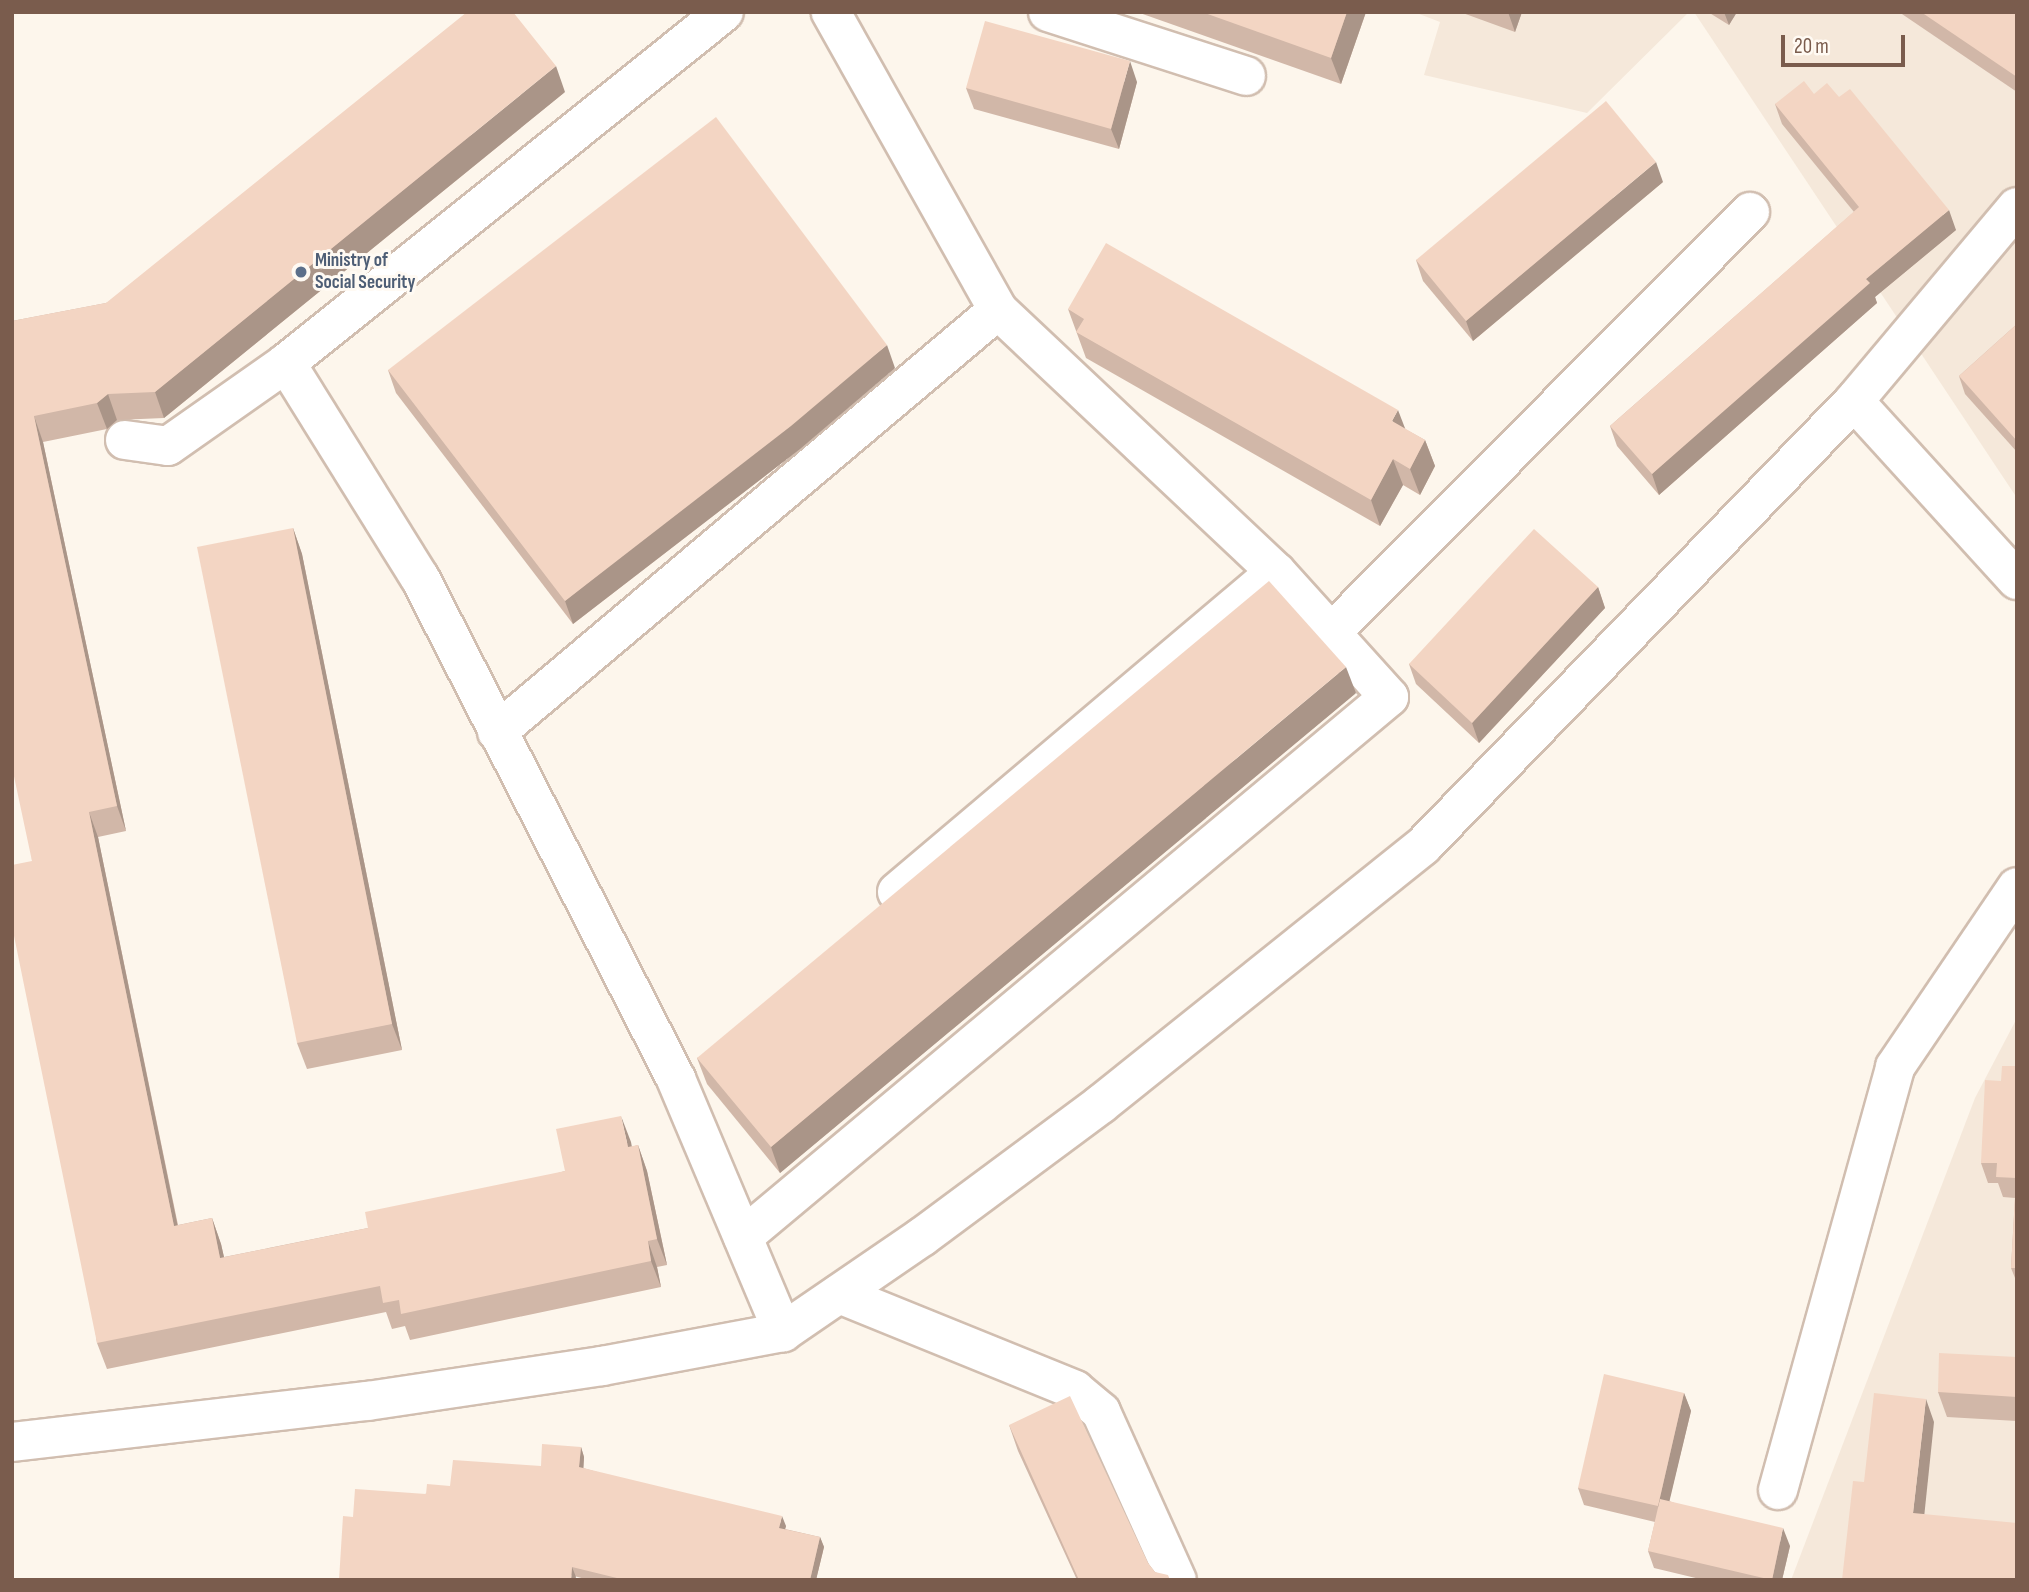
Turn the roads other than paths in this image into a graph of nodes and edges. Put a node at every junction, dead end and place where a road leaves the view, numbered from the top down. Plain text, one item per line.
1 (724, 12) edge
2 (831, 12) edge
3 (1048, 12) edge
4 (1246, 76) dead end
5 (2017, 207) edge
6 (1750, 212) dead end
7 (998, 310) junction
8 (286, 363) junction
9 (1854, 401) junction
10 (125, 440) dead end
11 (1276, 572) junction
12 (2017, 580) edge
13 (1331, 633) junction
14 (497, 732) junction
15 (2017, 887) edge
16 (866, 919) edge
17 (708, 1052) edge
18 (676, 1079) junction
19 (743, 1237) junction
20 (839, 1294) junction
21 (783, 1332) junction
22 (12, 1442) edge
23 (1778, 1490) dead end
24 (1177, 1580) edge

1 - 8 street
2 - 7 street
3 - 4 street
5 - 9 street
6 - 13 street
7 - 11 street
7 - 14 street
8 - 10 street
8 - 14 street
9 - 12 street
9 - 20 street
11 - 13 street
11 - 16 street
13 - 19 street
14 - 18 street
15 - 23 street
17 - 18 street
18 - 19 street
19 - 21 street
20 - 21 street
20 - 24 street
21 - 22 street

